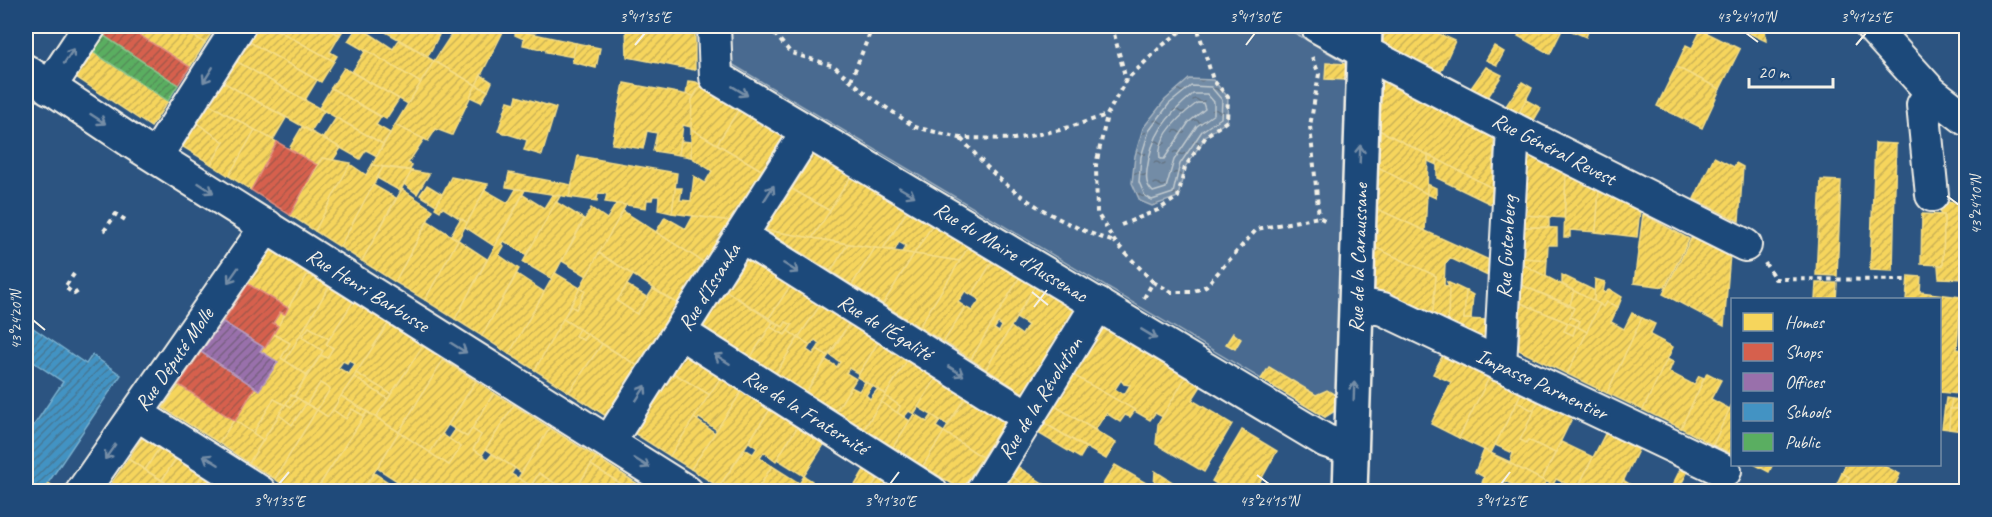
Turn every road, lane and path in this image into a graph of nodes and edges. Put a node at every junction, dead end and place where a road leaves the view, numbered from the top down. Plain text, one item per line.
1 (90, 26) edge
2 (239, 26) edge
3 (714, 26) edge
4 (770, 26) edge
5 (870, 26) edge
6 (1112, 26) edge
7 (1187, 26) edge
8 (1197, 26) edge
9 (1317, 26) edge
10 (1871, 26) edge
11 (1364, 39) edge
12 (1311, 56) dead end
13 (37, 79) edge
14 (851, 80) junction
15 (1126, 80) junction
16 (1927, 98) junction
17 (1107, 115) junction
18 (1966, 119) edge
19 (1513, 129) junction
20 (807, 132) junction
21 (960, 138) junction
22 (156, 156) junction
23 (1932, 195) dead end
24 (1319, 217) junction
25 (127, 221) dead end
26 (1121, 225) dead end
27 (267, 226) junction
28 (104, 231) dead end
29 (741, 236) junction
30 (1358, 237) junction
31 (1115, 242) junction
32 (1745, 245) joint
33 (74, 274) dead end
34 (1906, 280) dead end
35 (1153, 282) junction
36 (81, 289) dead end
37 (1098, 304) junction
38 (1357, 304) junction
39 (1139, 306) dead end
40 (681, 333) junction
41 (1500, 365) junction
42 (136, 414) junction
43 (1028, 417) junction
44 (609, 442) junction
45 (1351, 449) junction
46 (1725, 471) dead end
47 (82, 492) edge
48 (260, 492) edge
49 (687, 492) edge
50 (931, 492) edge
51 (982, 492) edge
52 (1350, 492) edge

13 -> 1 street
2 -> 22 street
3 -> 20 street, Rue du Maire d'Aussenac
4 - 14 path
5 - 14 path
6 - 15 path
7 - 15 path
8 - 26 path
9 - 11 street, Rue Général Revest
10 - 16 street
11 - 19 street, Rue Général Revest
30 -> 11 street, Rue de la Caraussane
12 - 24 path
13 -> 22 street, Rue Henri Barbusse
14 - 21 path
15 - 17 path
16 - 18 street
16 - 23 street
17 - 21 path
17 - 31 path
19 - 32 street, Rue Général Revest
19 - 41 street, Rue Gutenberg
29 -> 20 street, Rue d'Issanka
20 -> 37 street, Rue du Maire d'Aussenac
21 - 31 path
22 -> 27 street, Rue Henri Barbusse
24 - 30 path
24 - 35 path
25 - 28 path
27 -> 42 street, Rue Député Molle
27 -> 44 street, Rue Henri Barbusse
29 - 40 street, Rue d'Issanka
29 -> 43 street, Rue de l'Égalité
30 - 38 street, Rue de la Caraussane
31 - 35 path
32 - 34 path
33 - 36 path
35 - 39 path
37 - 43 street, Rue de la Révolution
37 -> 45 street, Rue du Maire d'Aussenac
38 - 41 street, Impasse Parmentier
45 -> 38 street, Rue de la Caraussane
44 -> 40 street, Rue d'Issanka
50 -> 40 street, Rue de la Fraternité
41 - 46 street, Impasse Parmentier
42 -> 47 street, Rue Député Molle
48 -> 42 street
43 - 51 street, Rue de la Révolution
44 -> 49 street, Rue Henri Barbusse
45 - 52 street, Rue de la Caraussane

